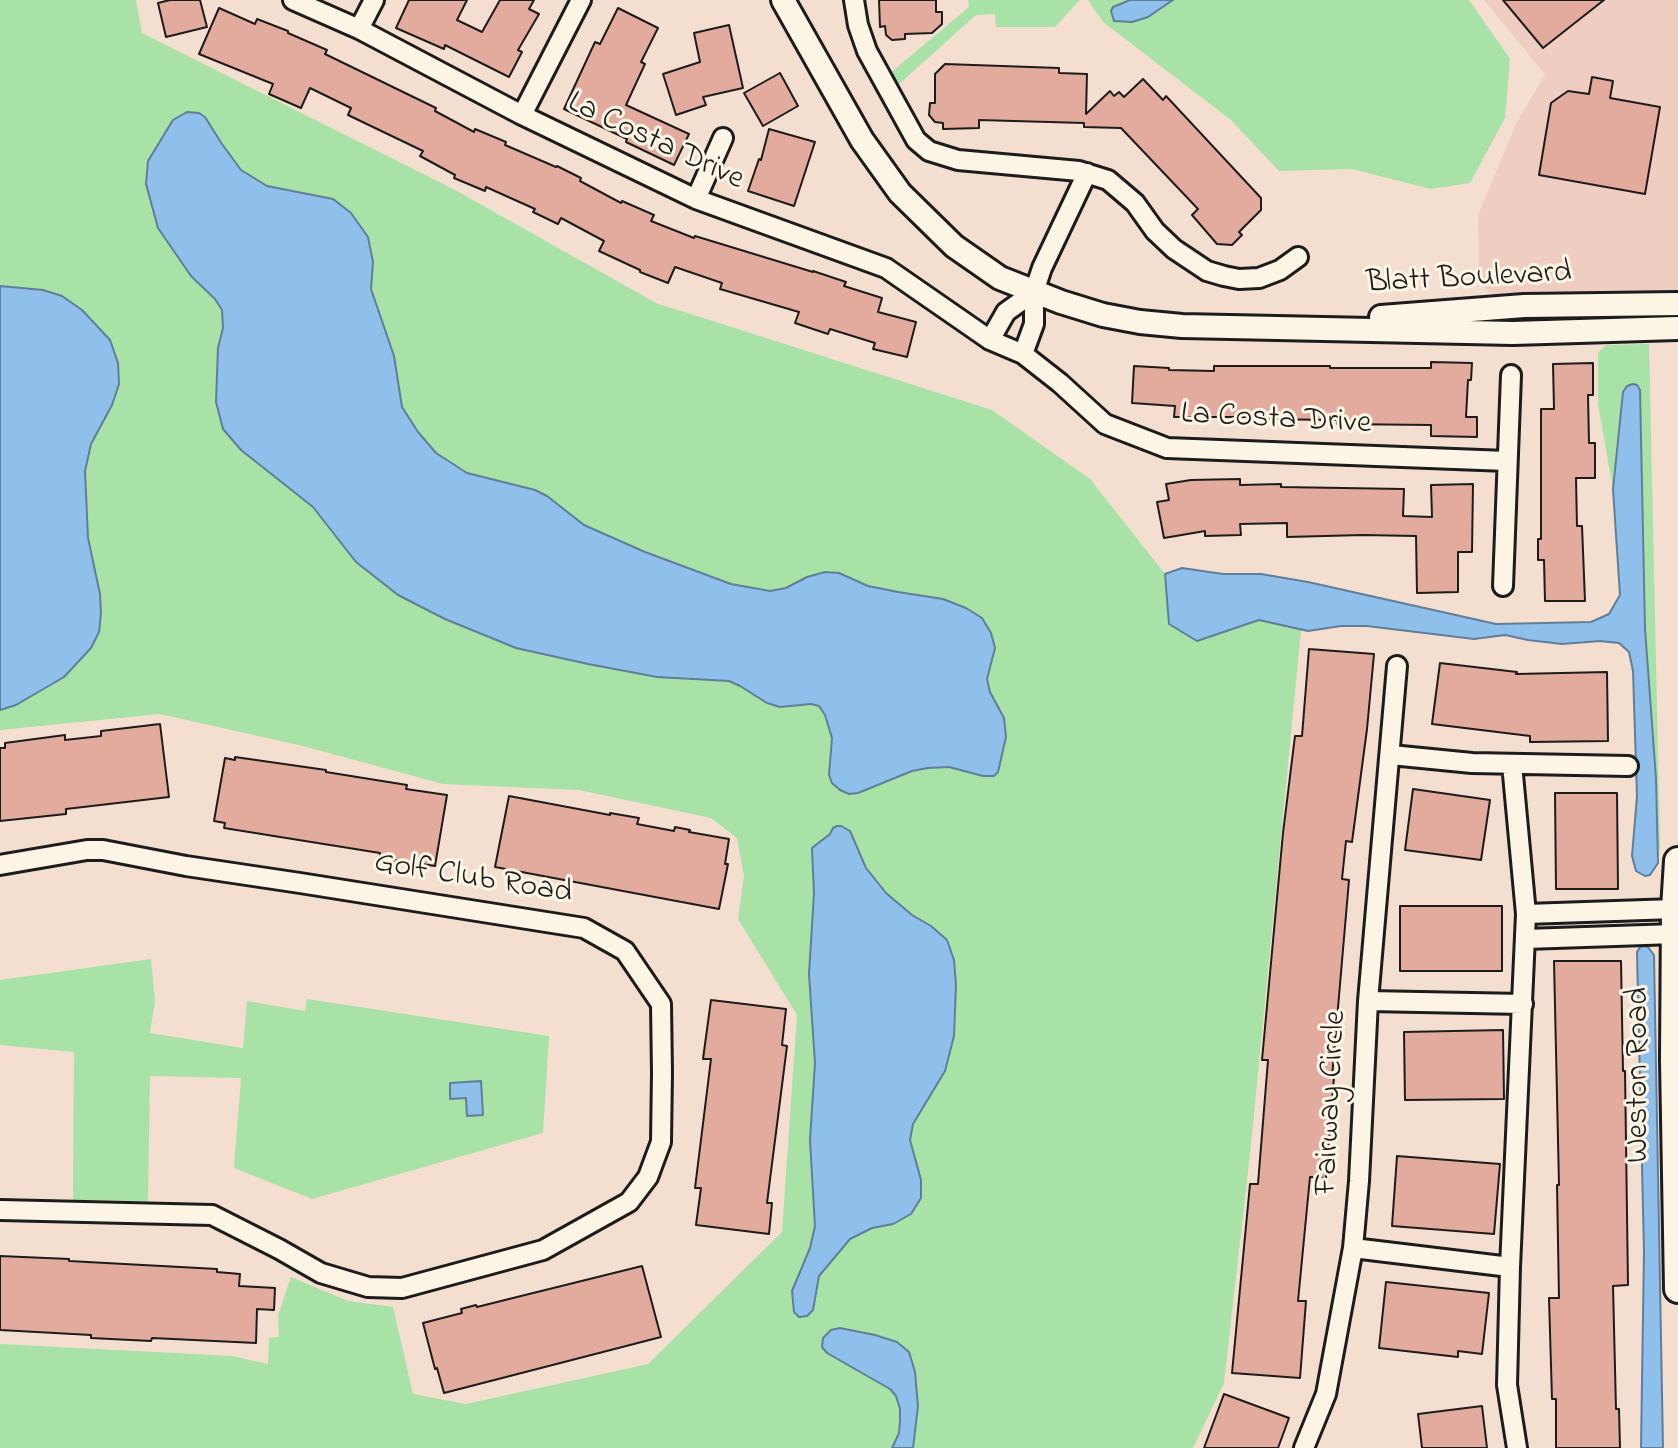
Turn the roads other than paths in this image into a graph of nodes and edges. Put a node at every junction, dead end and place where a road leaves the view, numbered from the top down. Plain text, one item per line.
1 (293, 0) edge
2 (374, 0) edge
3 (581, 0) edge
4 (783, 0) edge
5 (854, 0) edge
6 (359, 29) junction
7 (522, 115) junction
8 (723, 138) dead end
9 (1087, 173) junction
10 (696, 199) junction
11 (1298, 257) dead end
12 (1034, 292) junction
13 (1678, 304) edge
14 (1264, 327) junction
15 (1678, 328) edge
16 (990, 340) junction
17 (1023, 354) junction
18 (1511, 375) dead end
19 (1507, 461) junction
20 (1503, 586) dead end
21 (1397, 666) dead end
22 (1391, 755) junction
23 (1512, 764) junction
24 (1628, 766) dead end
25 (1678, 861) edge
26 (0, 865) edge
27 (1526, 914) junction
28 (1675, 922) junction
29 (1525, 939) junction
30 (1368, 1001) junction
31 (1523, 1004) junction
32 (0, 1210) edge
33 (1353, 1248) junction
34 (1510, 1267) junction
35 (1678, 1289) edge
36 (1304, 1448) edge
37 (1517, 1448) edge

1 - 6 street, La Costa Drive
2 - 6 street
3 - 7 street
4 - 12 street, Blatt Boulevard
5 - 9 street
6 - 7 street, La Costa Drive
7 - 10 street, La Costa Drive
8 - 10 street
9 - 11 street
9 - 12 street
10 - 16 street, La Costa Drive
12 - 14 street, Blatt Boulevard
12 - 16 street
12 - 17 street
13 - 14 street, Blatt Boulevard
14 - 15 street, Blatt Boulevard
16 - 17 street, La Costa Drive
17 - 19 street, La Costa Drive
18 - 19 street
19 - 20 street
21 - 22 street, Fairway Circle
22 - 23 street
22 - 30 street, Fairway Circle
23 - 24 street
23 - 27 street
25 - 28 main road, Weston Road
26 - 32 street, Golf Club Road
27 - 28 street
27 - 29 street
28 - 29 street
28 - 35 main road, Weston Road
29 - 31 street
30 - 31 street
30 - 33 street, Fairway Circle
31 - 34 street
33 - 34 street
33 - 36 street, Fairway Circle
34 - 37 street

